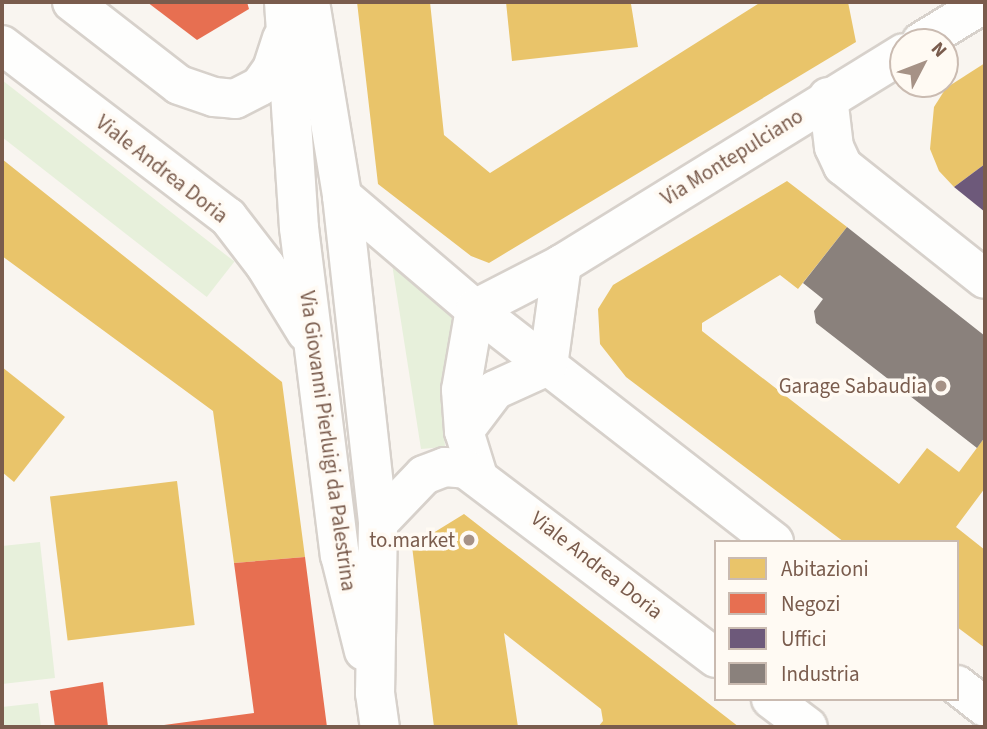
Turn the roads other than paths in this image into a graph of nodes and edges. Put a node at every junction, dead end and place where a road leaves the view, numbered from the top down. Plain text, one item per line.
1 (72, 2) edge
2 (310, 2) edge
3 (985, 4) edge
4 (283, 20) edge
5 (945, 28) edge
6 (2, 45) edge
7 (889, 61) edge
8 (828, 97) junction
9 (342, 196) junction
10 (299, 228) junction
11 (562, 264) junction
12 (985, 279) edge
13 (354, 308) junction
14 (475, 309) junction
15 (316, 352) junction
16 (548, 366) junction
17 (464, 431) junction
18 (477, 473) junction
19 (378, 523) junction
20 (771, 540) edge
21 (714, 656) edge
22 (959, 687) edge
23 (774, 701) edge
24 (985, 707) edge
25 (377, 710) edge
26 (808, 727) edge

1 - 4 street
2 - 9 street, Via Giovanni Pierluigi da Palestrina
3 - 5 street
4 - 10 street, Via Giovanni Pierluigi da Palestrina
6 - 15 street, Viale Andrea Doria
7 - 8 street, Via Montepulciano
8 - 11 street, Via Montepulciano
8 - 12 street
9 - 13 street, Via Giovanni Pierluigi da Palestrina
9 - 14 street
10 - 13 street, Via Giovanni Pierluigi da Palestrina
10 - 15 street, Via Giovanni Pierluigi da Palestrina
11 - 14 street, Via Montepulciano
11 - 16 street
13 - 19 street, Via Giovanni Pierluigi da Palestrina
14 - 16 street
14 - 17 street
15 - 25 street, Via Giovanni Pierluigi da Palestrina
16 - 17 street
16 - 20 street
17 - 18 street
18 - 19 street, Viale Andrea Doria
18 - 21 street, Viale Andrea Doria
19 - 25 street, Via Giovanni Pierluigi da Palestrina
22 - 24 street
23 - 26 street

